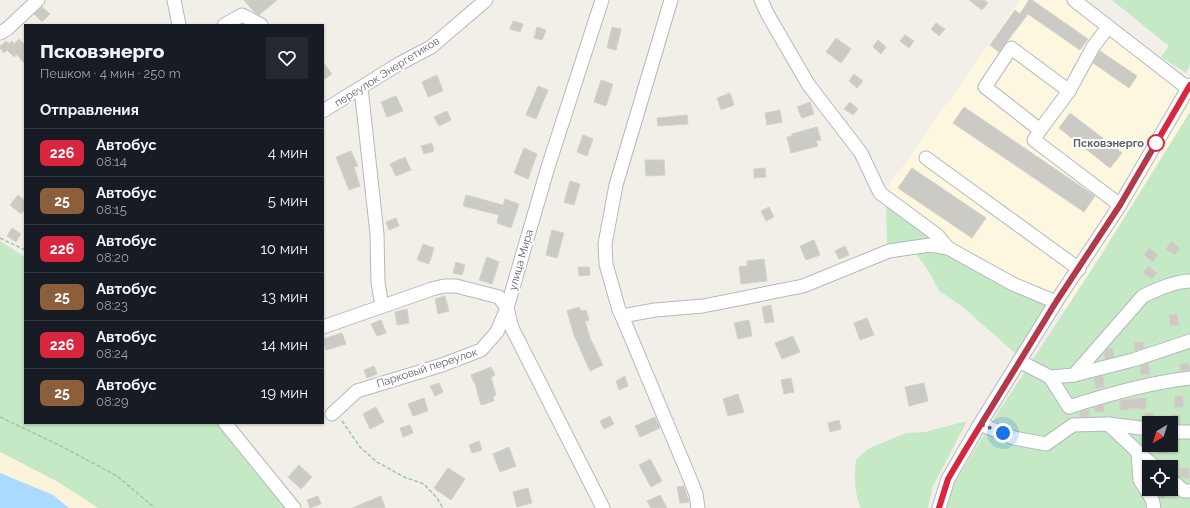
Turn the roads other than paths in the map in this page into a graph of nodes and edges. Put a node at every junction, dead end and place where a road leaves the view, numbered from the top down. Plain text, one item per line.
1 (38, 0) edge
2 (174, 0) edge
3 (486, 0) edge
4 (602, 0) edge
5 (671, 0) edge
6 (761, 0) edge
7 (1074, 0) edge
8 (179, 24) edge
9 (226, 24) edge
10 (259, 24) edge
11 (1108, 27) junction
12 (0, 33) edge
13 (361, 88) junction
14 (1189, 88) edge
15 (1069, 91) junction
16 (324, 110) edge
17 (1040, 130) junction
18 (926, 158) dead end
19 (1120, 205) junction
20 (948, 248) junction
21 (1078, 269) junction
22 (1190, 281) edge
23 (1056, 302) junction
24 (382, 306) junction
25 (507, 308) junction
26 (622, 316) junction
27 (324, 327) edge
28 (1190, 341) edge
29 (1020, 361) junction
30 (1074, 375) junction
31 (1050, 377) junction
32 (1190, 378) edge
33 (332, 414) road end
34 (226, 424) edge
35 (980, 424) junction
36 (1108, 424) junction
37 (1142, 428) edge
38 (1190, 432) edge
39 (1178, 433) edge
40 (1138, 452) junction
41 (1147, 460) edge
42 (1178, 486) edge
43 (1190, 491) edge
44 (294, 508) edge
45 (603, 508) edge
46 (698, 508) edge
47 (939, 508) edge
48 (1154, 508) edge

1 - 12 street
2 - 8 street
3 - 13 street, переулок Энергетиков
4 - 25 street, улица Мира
5 - 26 street
6 - 20 street
7 - 11 street
9 - 10 street
11 - 14 street
11 - 15 street
13 - 16 street, переулок Энергетиков
13 - 24 street
14 - 19 street
15 - 17 street
15 - 17 street
17 - 19 street
18 - 21 street
19 - 21 street
20 - 23 street
20 - 26 street
21 - 23 street
22 - 30 street
23 - 29 street
24 - 25 street
24 - 27 street
25 - 33 street, Парковый переулок
25 - 45 street
26 - 46 street
28 - 30 street
29 - 31 street
29 - 35 street
30 - 31 street
31 - 32 street
34 - 44 street
35 - 36 street
35 - 47 street
36 - 37 street
36 - 40 street
38 - 39 street
40 - 41 street
40 - 48 street
42 - 43 street

